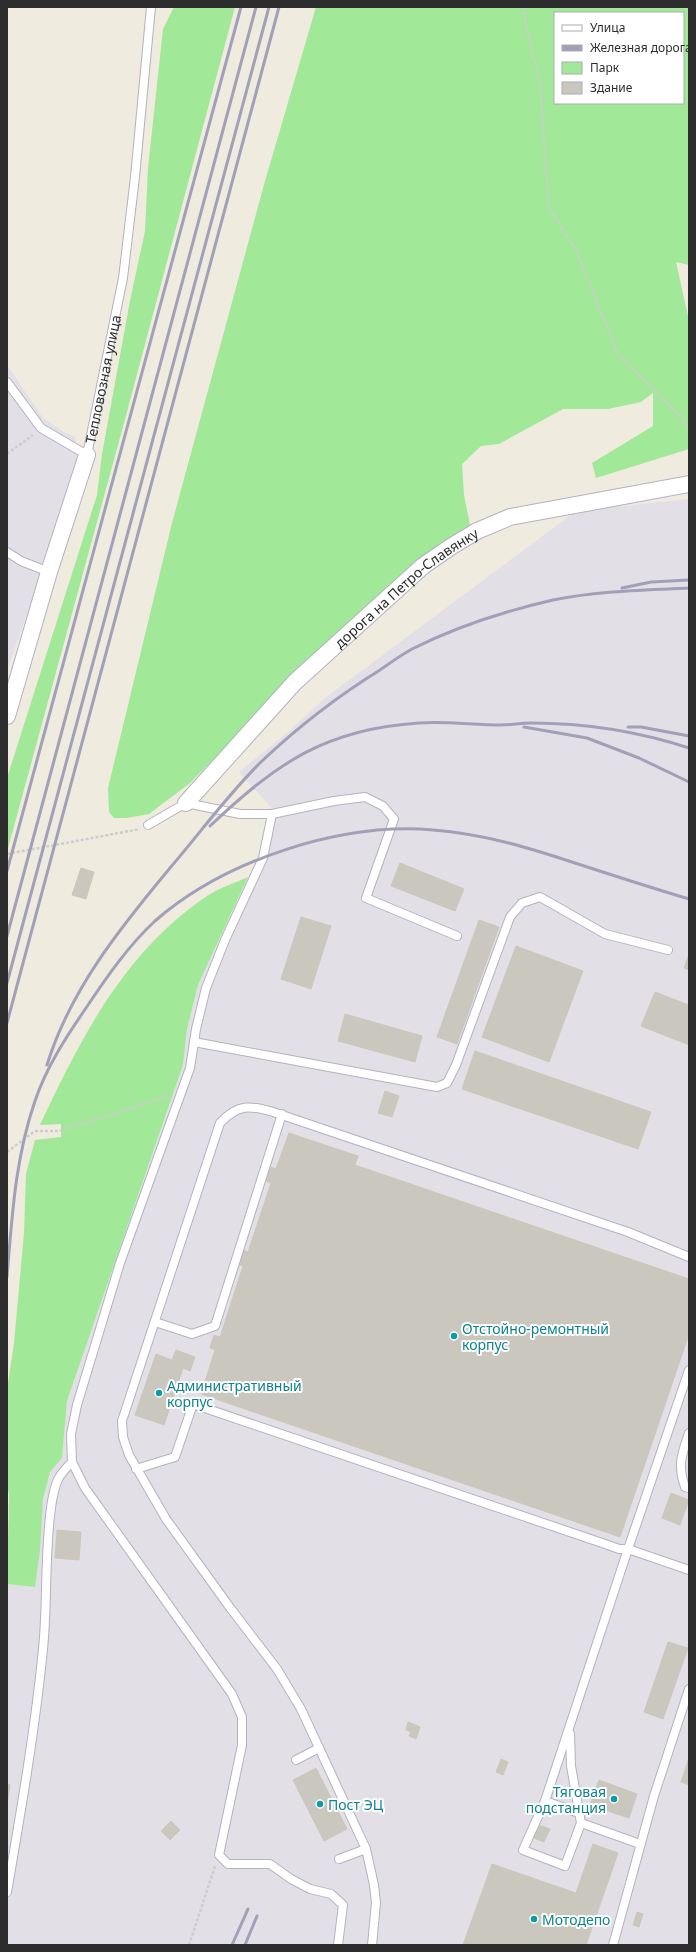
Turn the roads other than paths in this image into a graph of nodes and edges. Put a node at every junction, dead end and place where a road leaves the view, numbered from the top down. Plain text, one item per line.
1 (151, 7) edge
2 (7, 382) edge
3 (86, 455) junction
4 (689, 484) edge
5 (7, 552) edge
6 (50, 572) junction
7 (7, 716) edge
8 (186, 803) junction
9 (272, 814) junction
10 (148, 825) dead end
11 (457, 936) dead end
12 (668, 950) dead end
13 (194, 1042) junction
14 (282, 1114) junction
15 (689, 1257) edge
16 (155, 1322) junction
17 (689, 1370) edge
18 (689, 1433) edge
19 (72, 1462) junction
20 (136, 1469) junction
21 (689, 1488) edge
22 (628, 1548) junction
23 (689, 1570) edge
24 (689, 1690) edge
25 (570, 1726) junction
26 (319, 1748) junction
27 (296, 1760) dead end
28 (545, 1801) junction
29 (579, 1813) junction
30 (581, 1823) junction
31 (640, 1844) junction
32 (366, 1849) junction
33 (339, 1859) dead end
34 (7, 1892) edge
35 (338, 1945) edge
36 (372, 1945) edge
37 (613, 1945) edge

1 - 3 lane, Тепловозная улица
2 - 3 lane
3 - 6 street, Тепловозная улица
4 - 8 street, дорога на Петро-Славянку
5 - 6 lane
6 - 7 street, Тепловозная улица
8 - 9 lane
8 - 10 lane
9 - 11 lane
9 - 13 lane
12 - 13 lane
13 - 19 lane
14 - 15 lane
14 - 16 lane
14 - 16 lane
16 - 20 lane
17 - 22 lane
18 - 21 lane
19 - 34 lane
19 - 35 lane
20 - 22 lane
20 - 26 lane
22 - 23 lane
22 - 25 lane
24 - 31 lane
25 - 28 lane
25 - 29 lane
26 - 27 lane
26 - 32 lane
28 - 29 lane
28 - 30 lane
29 - 30 lane
30 - 31 lane
31 - 37 lane
32 - 33 lane
32 - 36 lane

